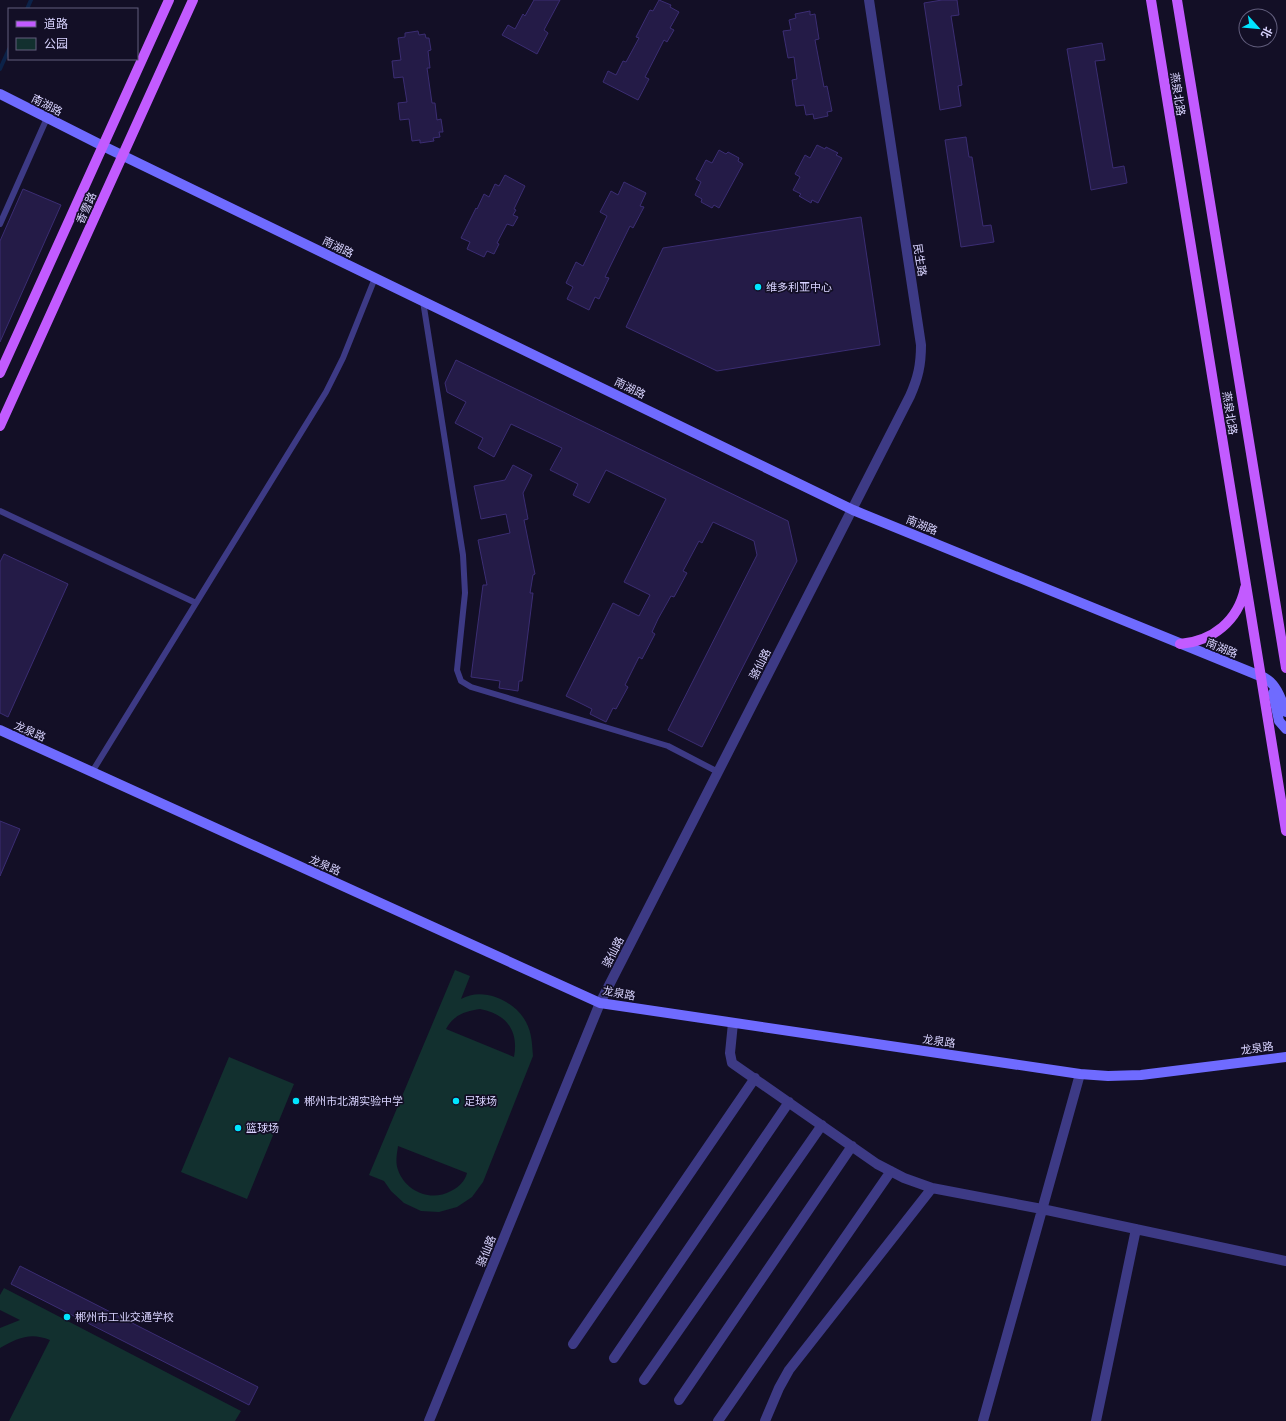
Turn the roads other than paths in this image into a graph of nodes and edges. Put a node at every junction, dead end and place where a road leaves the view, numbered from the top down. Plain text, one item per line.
1 (169, 0) edge
2 (193, 0) edge
3 (869, 0) edge
4 (1151, 0) edge
5 (1177, 0) edge
6 (3, 96) edge
7 (47, 118) junction
8 (103, 146) junction
9 (123, 155) junction
10 (0, 224) edge
11 (375, 278) junction
12 (423, 302) junction
13 (0, 373) edge
14 (0, 426) edge
15 (853, 510) junction
16 (0, 511) edge
17 (1246, 584) junction
18 (196, 603) junction
19 (1180, 644) junction
20 (1286, 668) edge
21 (1261, 677) junction
22 (1286, 712) edge
23 (1286, 729) edge
24 (0, 730) edge
25 (92, 772) junction
26 (718, 772) junction
27 (1286, 831) edge
28 (600, 1003) junction
29 (733, 1023) junction
30 (1286, 1056) edge
31 (1080, 1074) junction
32 (755, 1078) junction
33 (789, 1102) junction
34 (822, 1125) junction
35 (852, 1146) junction
36 (891, 1171) junction
37 (932, 1188) junction
38 (1042, 1209) junction
39 (1136, 1229) junction
40 (1286, 1261) edge
41 (573, 1344) dead end
42 (614, 1358) dead end
43 (644, 1380) dead end
44 (679, 1400) dead end
45 (430, 1421) edge
46 (718, 1421) edge
47 (766, 1421) edge
48 (983, 1421) edge
49 (1096, 1421) edge

1 - 8 main road, 香雪路
2 - 9 main road, 香雪路
3 - 15 street, 民生路
4 - 17 main road, 燕泉北路
5 - 20 main road, 燕泉北路
6 - 7 main road, 南湖路
7 - 8 main road, 南湖路
7 - 10 lane
8 - 9 main road, 南湖路
8 - 13 main road, 香雪路
9 - 11 main road, 南湖路
9 - 14 main road, 香雪路
11 - 12 main road, 南湖路
11 - 18 lane
12 - 15 main road, 南湖路
12 - 26 lane
15 - 19 main road, 南湖路
15 - 26 street, 骆仙路
16 - 18 lane
17 - 19 main road
17 - 21 main road, 燕泉北路
18 - 25 lane
19 - 21 main road, 南湖路
21 - 22 main road
21 - 23 main road
21 - 27 main road, 燕泉北路
24 - 25 main road, 龙泉路
25 - 28 main road, 龙泉路
26 - 28 street, 骆仙路
28 - 29 main road, 龙泉路
28 - 45 street, 骆仙路
29 - 31 main road, 龙泉路
29 - 32 street
30 - 31 main road, 龙泉路
31 - 38 street
32 - 33 street
32 - 41 street
33 - 34 street
33 - 42 street
34 - 35 street
34 - 43 street
35 - 36 street
35 - 44 street
36 - 37 street
36 - 46 street
37 - 38 street
37 - 47 street
38 - 39 street
38 - 48 street
39 - 40 street
39 - 49 street

